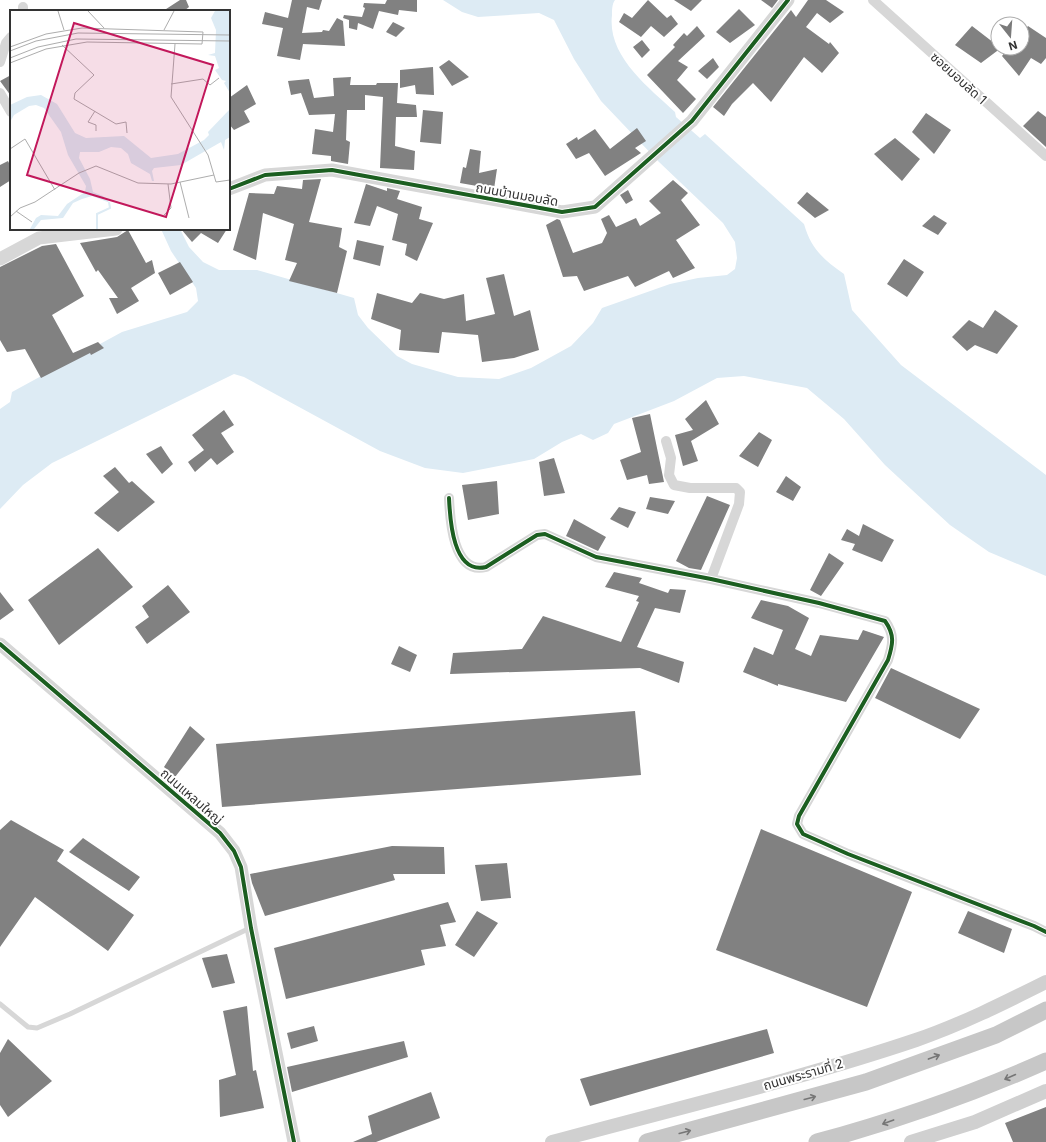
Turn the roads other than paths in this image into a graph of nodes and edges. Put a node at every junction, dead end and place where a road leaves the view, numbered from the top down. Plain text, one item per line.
1 (788, 0) edge
2 (873, 0) edge
3 (10, 38) edge
4 (0, 62) edge
5 (0, 93) edge
6 (10, 110) edge
7 (1046, 156) edge
8 (230, 189) edge
9 (97, 230) edge
10 (59, 232) edge
11 (0, 259) edge
12 (666, 441) dead end
13 (449, 498) dead end
14 (711, 579) junction
15 (0, 644) edge
16 (251, 928) junction
17 (1046, 932) edge
18 (1046, 982) edge
19 (0, 1004) edge
20 (1046, 1010) edge
21 (1046, 1061) edge
22 (1046, 1091) edge
23 (294, 1142) edge
24 (552, 1142) edge
25 (647, 1142) edge
26 (817, 1142) edge
27 (911, 1142) edge

1 - 8 street, ถนนบ้านมอบลัด
2 - 7 street, ซอยมอบลัด 1
3 - 4 street
5 - 6 street
9 - 10 street
10 - 11 street
12 - 14 street
13 - 14 street
14 - 17 street
15 - 16 street, ถนนแหลมใหญ่
16 - 19 lane
16 - 23 street, ถนนแหลมใหญ่
18 - 24 main road, ถนนพระรามที่ 2
25 -> 20 highway, ถนนพระรามที่ 2
21 -> 26 highway
22 - 27 main road

